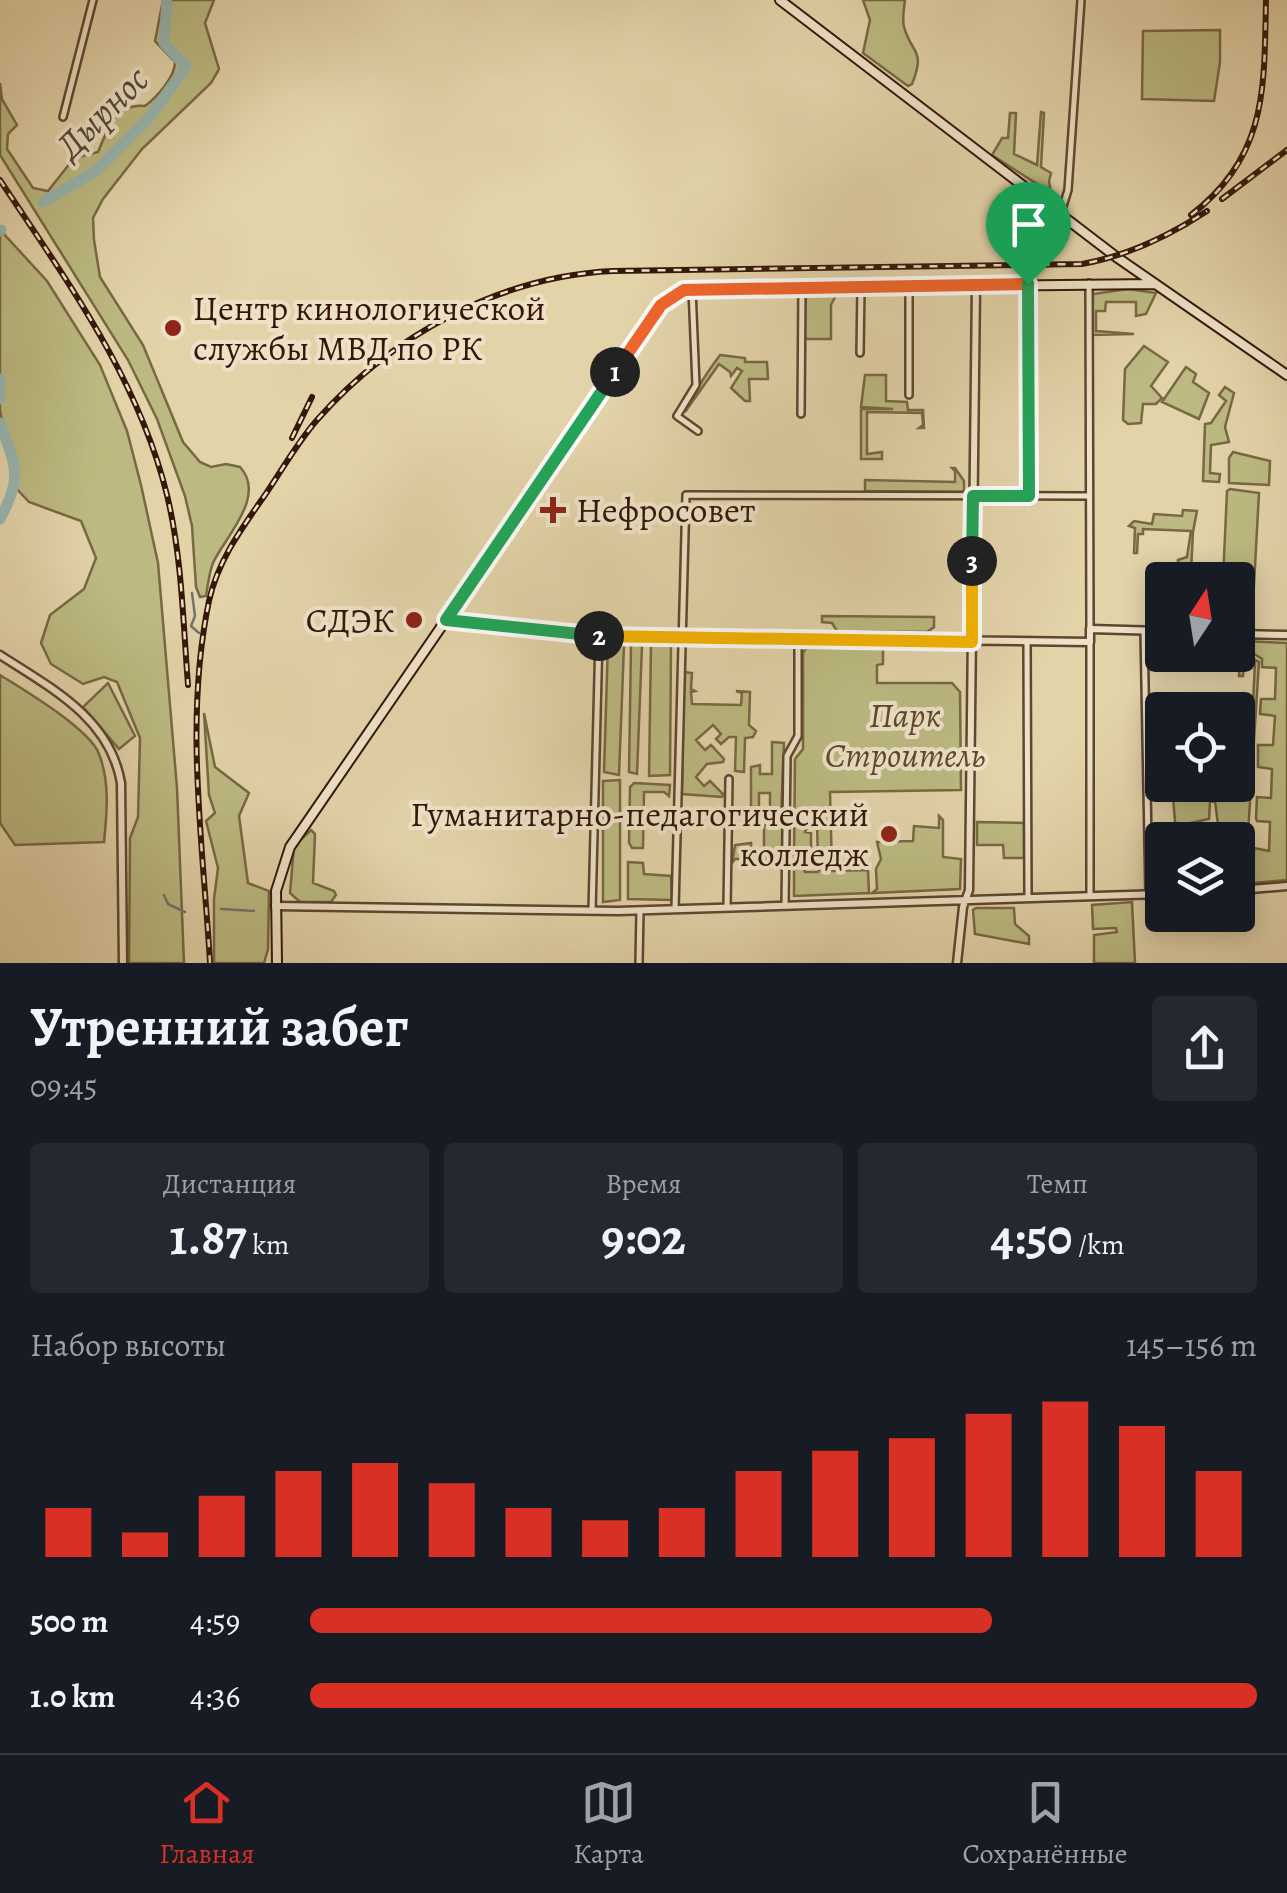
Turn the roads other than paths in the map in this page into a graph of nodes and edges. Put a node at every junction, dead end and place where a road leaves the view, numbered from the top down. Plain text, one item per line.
1 (93, 0) edge
2 (780, 0) edge
3 (1081, 0) edge
4 (63, 117) dead end
5 (1060, 216) junction
6 (1089, 283) junction
7 (1028, 284) junction
8 (1154, 284) junction
9 (909, 286) junction
10 (976, 286) junction
11 (802, 287) junction
12 (861, 287) junction
13 (692, 289) junction
14 (860, 353) dead end
15 (1287, 375) edge
16 (909, 395) dead end
17 (801, 414) dead end
18 (698, 431) dead end
19 (973, 496) junction
20 (1029, 496) junction
21 (1088, 496) junction
22 (446, 620) junction
23 (1090, 629) junction
24 (1144, 631) joint
25 (1255, 635) edge
26 (599, 636) junction
27 (1287, 636) edge
28 (682, 638) junction
29 (798, 640) junction
30 (972, 642) junction
31 (1027, 642) junction
32 (1090, 642) junction
33 (0, 655) edge
34 (729, 779) dead end
35 (1148, 822) edge
36 (1287, 886) edge
37 (1255, 889) edge
38 (1145, 894) edge
39 (1090, 896) junction
40 (1028, 898) junction
41 (966, 900) junction
42 (274, 906) junction
43 (785, 906) junction
44 (726, 908) junction
45 (640, 910) junction
46 (675, 910) junction
47 (592, 911) junction
48 (123, 963) edge
49 (276, 963) edge
50 (639, 963) edge
51 (957, 963) edge

1 - 4 street
2 - 5 main road
3 - 5 street
5 - 8 main road
6 - 7 main road
6 - 8 main road
6 - 21 street
7 - 10 main road
7 - 20 street
8 - 15 main road
9 - 10 main road
9 - 12 main road
9 - 16 street
10 - 19 street
11 - 12 main road
11 - 13 main road
11 - 17 street
12 - 14 street
13 - 18 street
13 - 22 main road
19 - 20 street
19 - 28 street
19 - 30 street
20 - 21 street
21 - 23 street
22 - 26 street
22 - 42 main road
23 - 24 street
23 - 32 street
24 - 35 street
25 - 27 street
26 - 28 street
26 - 47 street
28 - 29 street
28 - 46 street
29 - 30 street
29 - 43 street
30 - 31 street
30 - 41 street
31 - 32 street
31 - 40 street
32 - 39 street
33 - 48 street
34 - 44 street
36 - 37 street
38 - 39 street
39 - 40 street
40 - 41 street
41 - 43 street
41 - 51 street
42 - 47 street
42 - 49 main road
43 - 44 street
44 - 46 street
45 - 46 street
45 - 47 street
45 - 50 street

